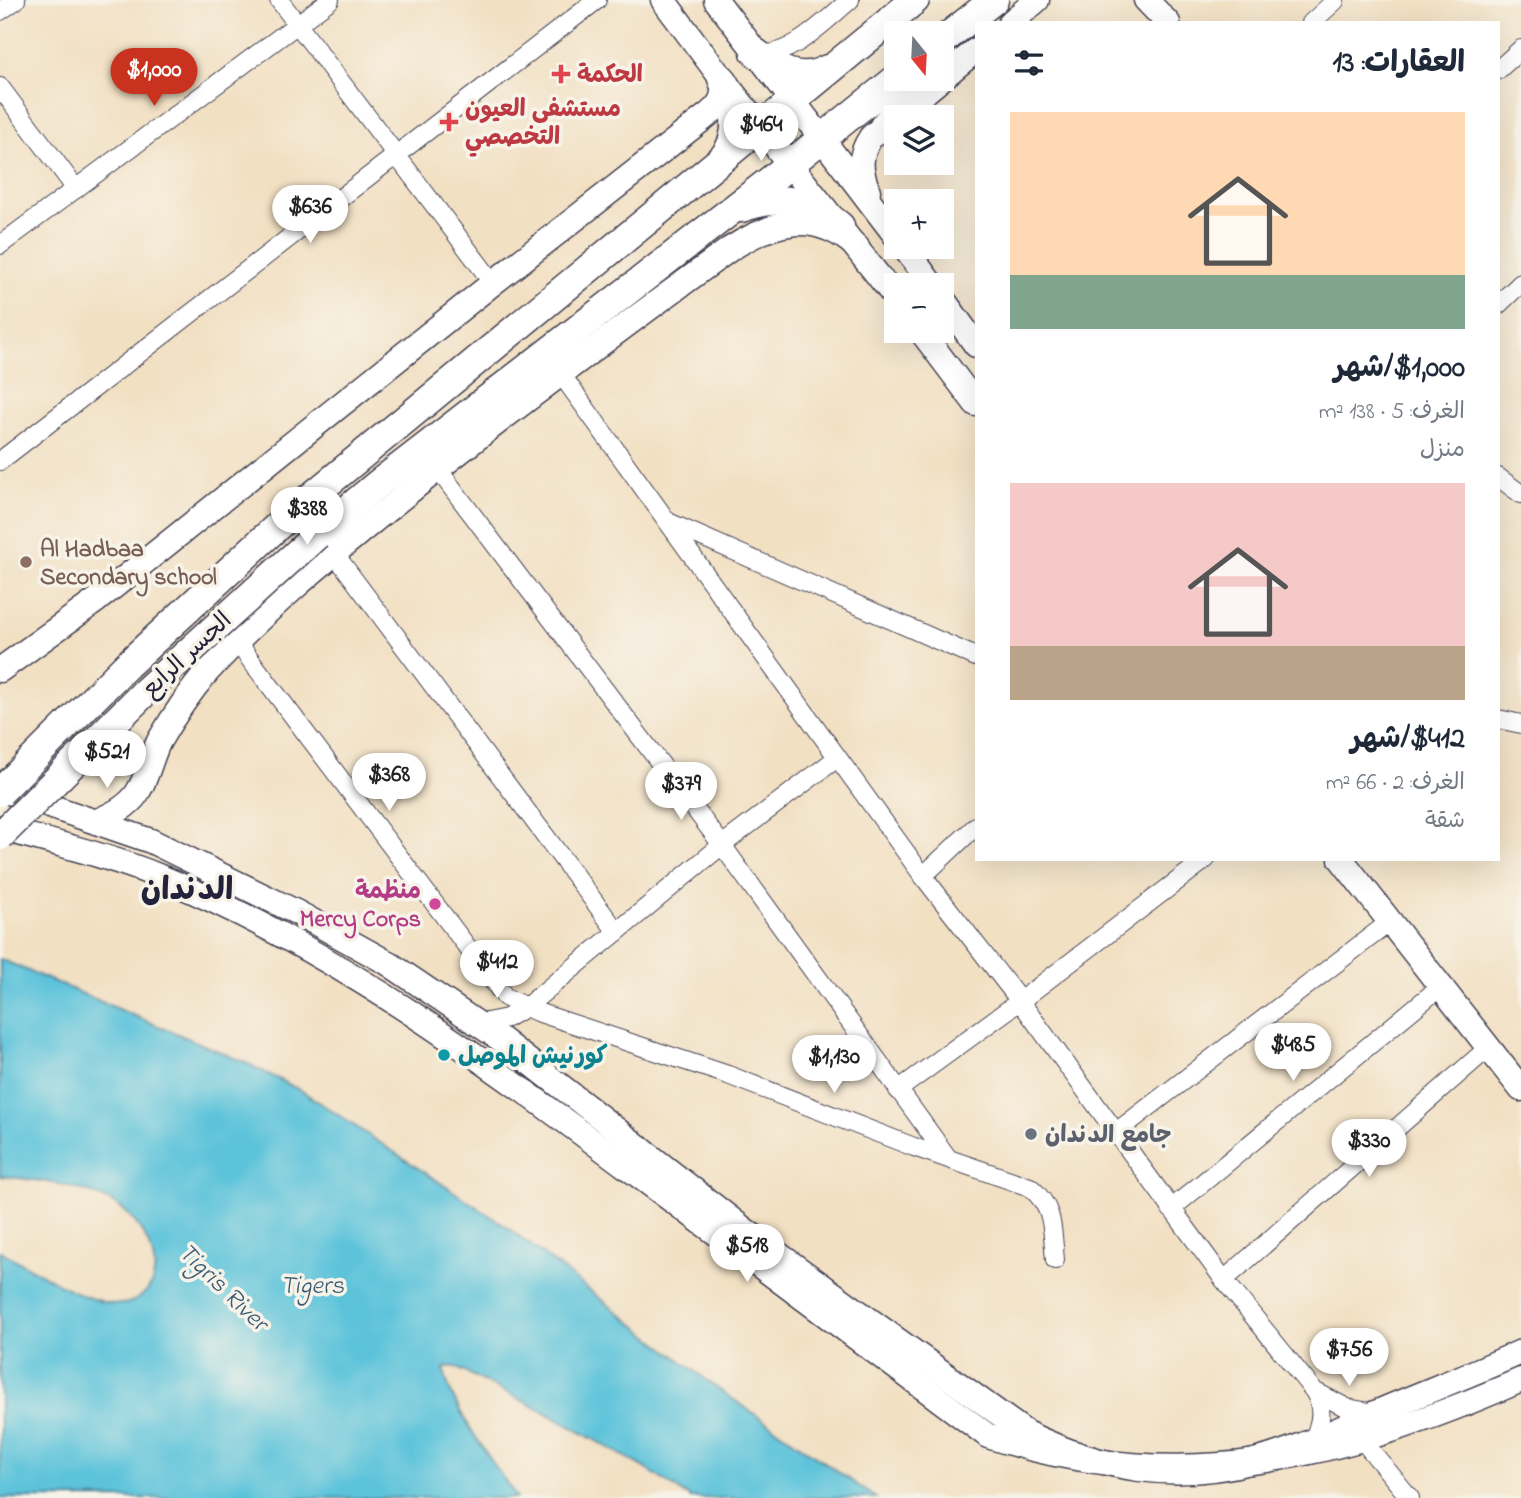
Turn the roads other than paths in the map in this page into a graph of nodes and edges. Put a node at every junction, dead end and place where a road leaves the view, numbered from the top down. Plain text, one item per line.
1 (16, 0) edge
2 (279, 0) edge
3 (330, 0) edge
4 (597, 0) edge
5 (663, 0) edge
6 (716, 0) edge
7 (850, 0) edge
8 (915, 0) edge
9 (994, 0) edge
10 (1037, 0) edge
11 (1146, 0) edge
12 (1335, 1) edge
13 (0, 12) edge
14 (1012, 21) edge
15 (1166, 21) edge
16 (1313, 21) edge
17 (298, 25) junction
18 (954, 32) edge
19 (1521, 49) edge
20 (975, 51) edge
21 (755, 52) junction
22 (847, 56) junction
23 (1500, 68) edge
24 (722, 79) junction
25 (0, 87) edge
26 (884, 89) edge
27 (793, 100) junction
28 (909, 105) edge
29 (884, 126) edge
30 (761, 127) junction
31 (822, 139) junction
32 (395, 155) junction
33 (718, 163) junction
34 (791, 164) junction
35 (76, 189) junction
36 (875, 208) junction
37 (884, 220) edge
38 (717, 222) junction
39 (848, 237) junction
40 (0, 245) edge
41 (493, 283) junction
42 (884, 283) edge
43 (1521, 283) edge
44 (1500, 303) edge
45 (954, 315) edge
46 (930, 343) edge
47 (975, 344) edge
48 (561, 374) junction
49 (975, 403) edge
50 (0, 461) edge
51 (437, 468) junction
52 (1500, 478) edge
53 (1521, 494) edge
54 (667, 522) junction
55 (325, 544) junction
56 (236, 642) junction
57 (975, 657) edge
58 (0, 670) edge
59 (1500, 719) edge
60 (1521, 724) edge
61 (837, 758) junction
62 (0, 791) edge
63 (139, 792) junction
64 (97, 821) junction
65 (975, 827) edge
66 (0, 828) edge
67 (0, 836) edge
68 (151, 841) junction
69 (722, 845) junction
70 (1203, 861) edge
71 (1343, 861) edge
72 (923, 876) junction
73 (1391, 921) junction
74 (617, 932) junction
75 (1440, 986) junction
76 (1020, 1001) junction
77 (526, 1007) junction
78 (477, 1024) junction
79 (1488, 1048) junction
80 (519, 1055) junction
81 (898, 1090) junction
82 (1521, 1090) edge
83 (1115, 1133) junction
84 (948, 1158) junction
85 (1171, 1209) junction
86 (1055, 1260) dead end
87 (1224, 1280) junction
88 (1518, 1360) edge
89 (1521, 1380) edge
90 (1314, 1391) junction
91 (1375, 1413) junction
92 (1314, 1439) junction
93 (1368, 1447) junction
94 (1275, 1455) junction
95 (1068, 1478) dead end
96 (1410, 1498) edge

1 - 13 street
2 - 17 street
3 - 17 street
4 - 32 street
5 - 24 street
6 - 21 street
7 - 21 street
8 - 22 main road
9 - 18 main road
10 - 14 street
11 - 15 street
12 - 16 street
17 - 32 street
17 - 35 street
19 - 23 street
20 - 28 street
21 - 22 main road
21 - 27 street
22 - 27 main road, الجسر الرابع
24 - 30 street
24 - 33 main road
24 - 41 street
25 - 35 street
26 - 31 main road
27 - 30 main road, الجسر الرابع
27 - 31 street
29 - 36 street
30 - 33 main road, الجسر الرابع
30 - 34 street
31 - 34 main road
31 - 36 street
32 - 41 street
32 - 50 street
33 - 62 main road, الجسر الرابع, bridge
34 - 38 main road
34 - 39 street
35 - 40 street
36 - 37 street
38 - 39 main road
38 - 55 main road, الجسر الرابع
39 - 42 street
39 - 48 street
41 - 58 street
43 - 44 street
45 - 47 street
46 - 49 street
48 - 51 street
48 - 54 street
51 - 55 street
51 - 69 street
52 - 53 street
54 - 57 street
54 - 61 street
55 - 56 street
55 - 67 main road, الجسر الرابع, bridge
55 - 74 street
56 - 63 street
56 - 77 street
59 - 60 street
61 - 69 street
61 - 72 street
62 - 64 street
63 - 64 street
63 - 68 street
64 - 68 street
65 - 72 street
66 - 95 street
68 - 78 street
69 - 74 street
69 - 81 street
70 - 76 street
71 - 73 street
72 - 76 street
73 - 75 street
73 - 83 street
74 - 77 street
75 - 79 street
75 - 85 street
76 - 81 street
76 - 83 street
77 - 78 street
77 - 80 street
77 - 84 street
78 - 80 street
79 - 82 street
79 - 87 street
80 - 94 street
81 - 84 street
83 - 85 street
84 - 86 street
85 - 87 street
87 - 90 street
88 - 91 street
89 - 93 street
90 - 91 street
90 - 92 street
91 - 92 street
92 - 94 street
93 - 94 street
93 - 96 street

